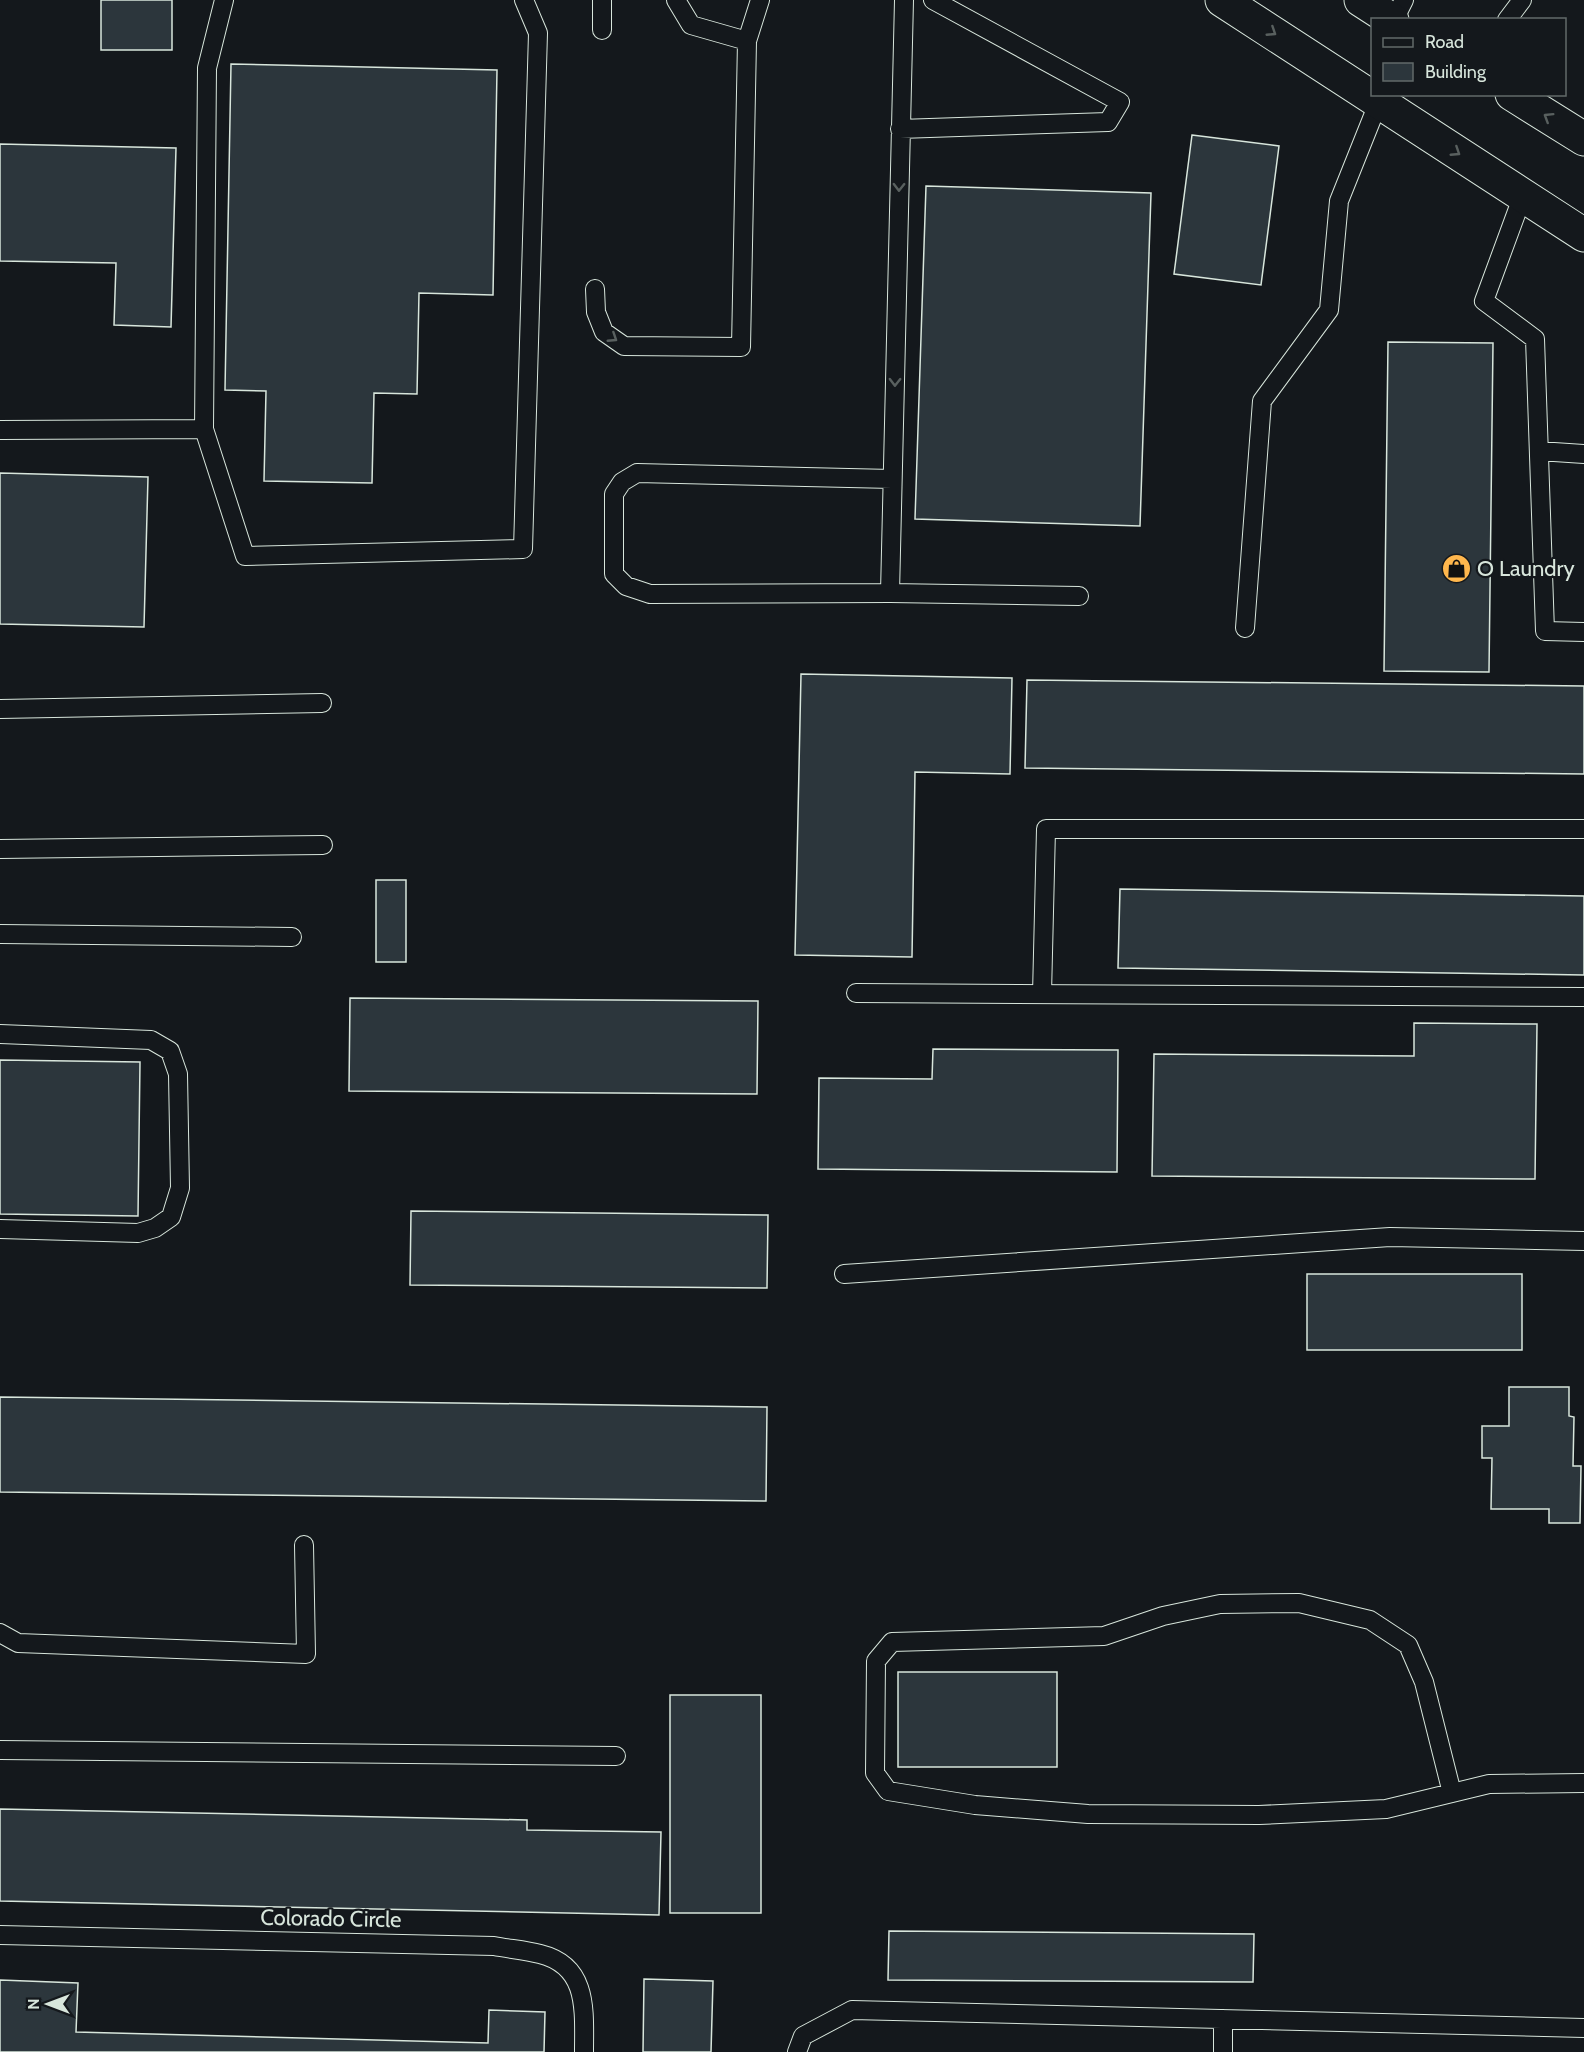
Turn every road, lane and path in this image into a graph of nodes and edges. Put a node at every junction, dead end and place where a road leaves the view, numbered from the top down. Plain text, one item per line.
1 (224, 0) edge
2 (524, 0) edge
3 (602, 0) edge
4 (676, 0) edge
5 (759, 0) edge
6 (904, 0) edge
7 (933, 0) edge
8 (1222, 0) edge
9 (1361, 0) edge
10 (1404, 0) edge
11 (1522, 0) edge
12 (1390, 18) edge
13 (1394, 18) edge
14 (1509, 18) edge
15 (602, 30) dead end
16 (747, 40) junction
17 (1371, 96) edge
18 (1371, 96) edge
19 (1515, 96) edge
20 (1379, 101) junction
21 (900, 129) junction
22 (1584, 140) edge
23 (1523, 195) junction
24 (1584, 235) edge
25 (595, 289) dead end
26 (204, 429) junction
27 (0, 430) edge
28 (1539, 451) junction
29 (1584, 454) edge
30 (892, 479) junction
31 (890, 593) junction
32 (1079, 596) dead end
33 (1245, 628) dead end
34 (1584, 633) edge
35 (322, 703) dead end
36 (0, 709) edge
37 (1584, 829) edge
38 (323, 845) dead end
39 (0, 849) edge
40 (0, 934) edge
41 (292, 937) dead end
42 (856, 993) dead end
43 (1042, 994) junction
44 (1584, 997) edge
45 (0, 1034) edge
46 (0, 1230) edge
47 (1584, 1240) edge
48 (844, 1274) dead end
49 (304, 1545) dead end
50 (0, 1632) edge
51 (0, 1750) edge
52 (616, 1756) dead end
53 (1584, 1783) edge
54 (1452, 1793) junction
55 (0, 1935) edge
56 (1222, 2019) junction
57 (1584, 2028) edge
58 (584, 2052) edge
59 (797, 2052) edge
60 (1222, 2052) edge

1 - 26 lane
2 - 26 lane
3 - 15 lane
4 - 16 lane
5 - 16 lane
6 - 21 lane
7 - 21 lane
8 -> 17 main road
9 - 12 main road
10 - 13 lane
11 - 14 lane
25 -> 16 lane
18 -> 20 main road
22 -> 19 main road
20 -> 23 main road
20 - 33 lane
21 -> 30 lane
23 - 24 main road
23 - 28 lane
26 - 27 lane
28 - 29 lane
28 - 34 lane
30 - 31 lane
30 - 31 lane
31 - 32 lane
35 - 36 lane
37 - 43 lane
38 - 39 lane
40 - 41 lane
42 - 43 lane
43 - 44 lane
45 - 46 lane
47 - 48 lane
49 - 50 lane
51 - 52 lane
53 - 54 lane
54 - 54 lane
55 - 58 lane, Colorado Circle
56 - 57 lane
56 - 59 lane
56 - 60 lane

